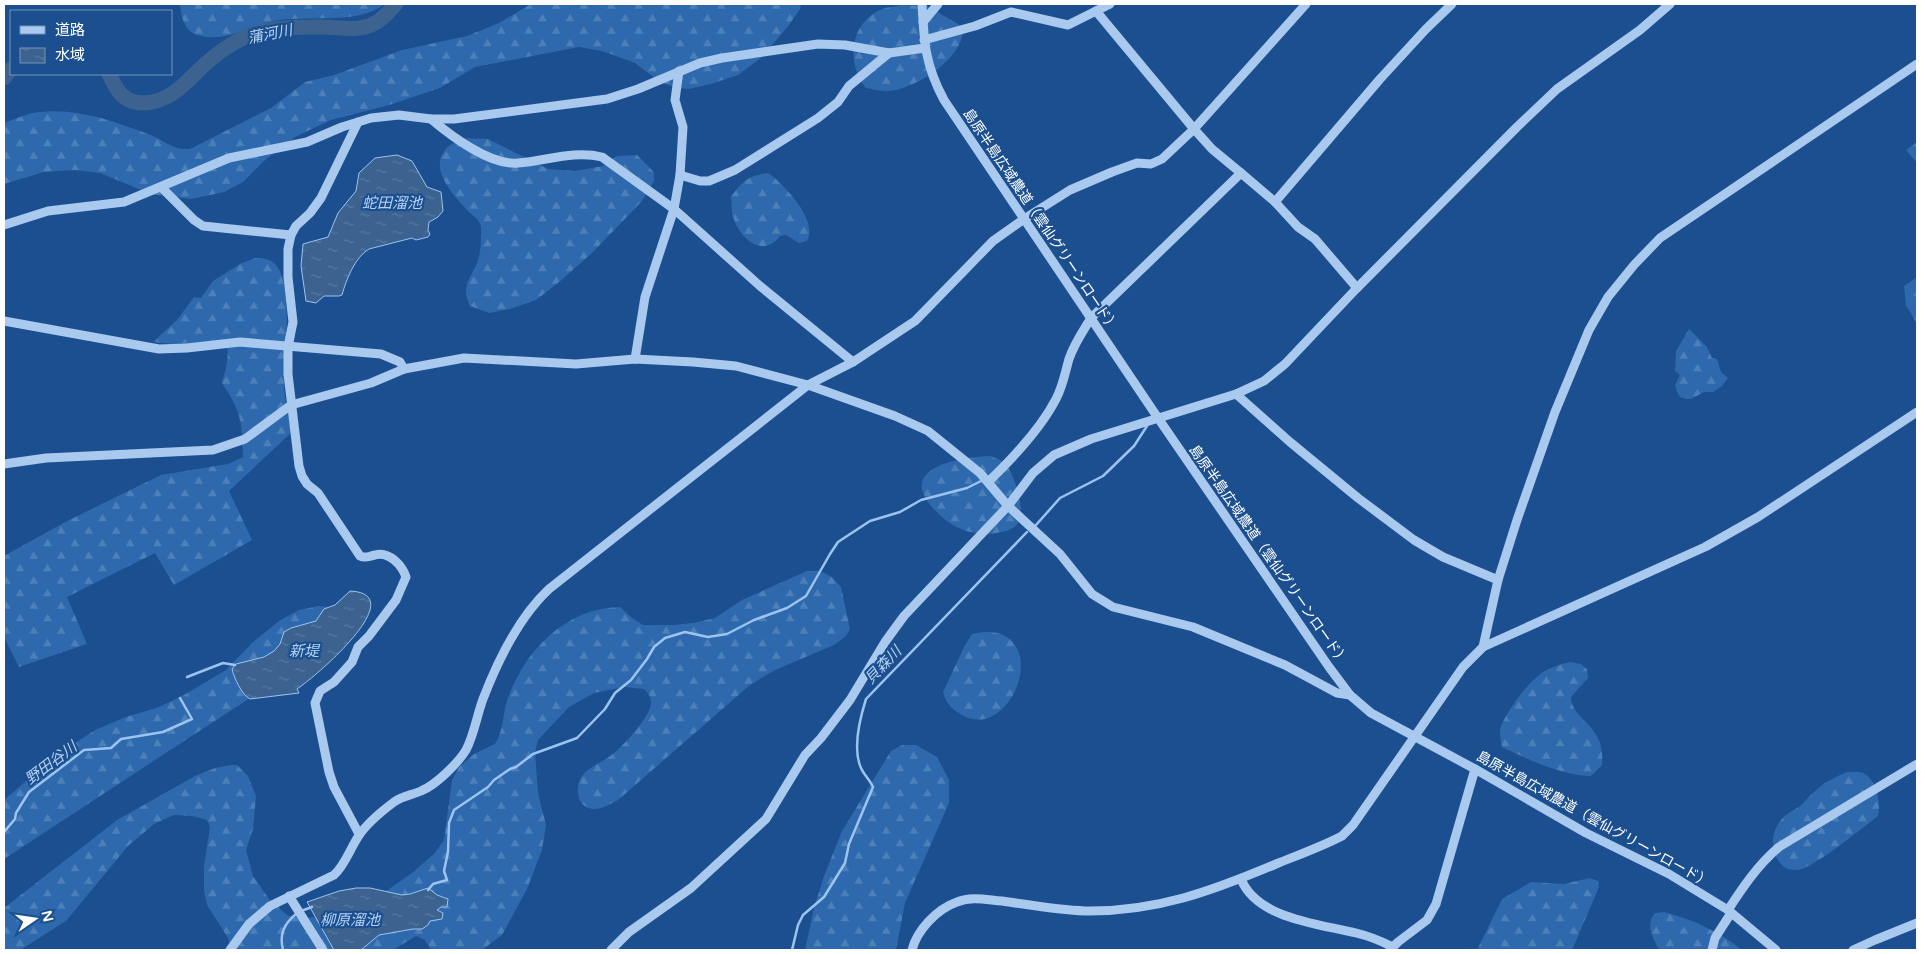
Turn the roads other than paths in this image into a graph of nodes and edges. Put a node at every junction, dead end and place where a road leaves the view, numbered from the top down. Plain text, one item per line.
1 (922, 4) edge
2 (938, 4) edge
3 (1110, 4) edge
4 (1306, 4) edge
5 (1452, 4) edge
6 (1670, 4) edge
7 (1096, 12) junction
8 (923, 22) junction
9 (924, 44) junction
10 (889, 53) junction
11 (1917, 64) edge
12 (679, 71) junction
13 (431, 119) junction
14 (358, 122) junction
15 (1194, 129) junction
16 (1241, 173) junction
17 (680, 176) junction
18 (162, 188) junction
19 (1275, 202) junction
20 (674, 209) junction
21 (1024, 219) junction
22 (4, 225) edge
23 (291, 234) junction
24 (1357, 288) junction
25 (1091, 318) junction
26 (4, 321) edge
27 (288, 347) junction
28 (635, 359) junction
29 (853, 362) junction
30 (404, 369) junction
31 (808, 386) junction
32 (1236, 394) junction
33 (290, 405) junction
34 (1917, 412) edge
35 (1158, 418) junction
36 (4, 464) edge
37 (988, 482) junction
38 (1008, 506) junction
39 (1498, 580) junction
40 (1483, 647) junction
41 (1350, 695) junction
42 (1414, 737) junction
43 (1917, 764) edge
44 (1475, 769) junction
45 (359, 834) junction
46 (1240, 879) junction
47 (289, 896) junction
48 (1730, 912) junction
49 (1917, 924) edge
50 (1391, 949) edge
51 (230, 950) edge
52 (323, 950) edge
53 (610, 950) edge
54 (912, 950) edge
55 (1712, 950) edge
56 (1776, 950) edge
57 (1853, 950) edge

1 - 8 street, 島原半島広域農道（雲仙グリーンロード）
2 - 8 street
3 - 7 street
4 - 15 street
5 - 19 street
6 - 24 street
7 - 9 street
7 - 15 street
8 - 9 street, 島原半島広域農道（雲仙グリーンロード）
9 - 10 street
9 - 21 street, 島原半島広域農道（雲仙グリーンロード）
10 - 12 street
10 - 17 street
11 - 39 street
12 - 13 street
12 - 17 street
13 - 14 street
13 - 20 street
14 - 18 street
14 - 23 street
15 - 16 street
15 - 21 street
16 - 19 street
16 - 25 street
17 - 20 street
18 - 22 street
18 - 23 street
19 - 24 street
20 - 28 street
20 - 29 street
21 - 25 street, 島原半島広域農道（雲仙グリーンロード）
21 - 29 street
23 - 27 street
24 - 32 street
25 - 35 street, 島原半島広域農道（雲仙グリーンロード）
25 - 37 street
26 - 27 street
27 - 30 street
27 - 33 street
28 - 30 street
28 - 31 street
29 - 31 street
30 - 33 street
31 - 37 street
31 - 45 street
32 - 35 street
32 - 39 street
33 - 36 street
33 - 45 street
34 - 40 street
35 - 38 street
35 - 41 street, 島原半島広域農道（雲仙グリーンロード）
37 - 38 street
38 - 41 street
38 - 53 street
39 - 40 street
40 - 42 street
41 - 42 street, 島原半島広域農道（雲仙グリーンロード）
42 - 44 street, 島原半島広域農道（雲仙グリーンロード）
42 - 46 street
43 - 48 street
44 - 48 street, 島原半島広域農道（雲仙グリーンロード）
44 - 50 street
45 - 47 street
46 - 50 street
46 - 54 street
47 - 51 street
47 - 52 street
48 - 55 street
48 - 56 street, 島原半島広域農道（雲仙グリーンロード）
49 - 57 street

